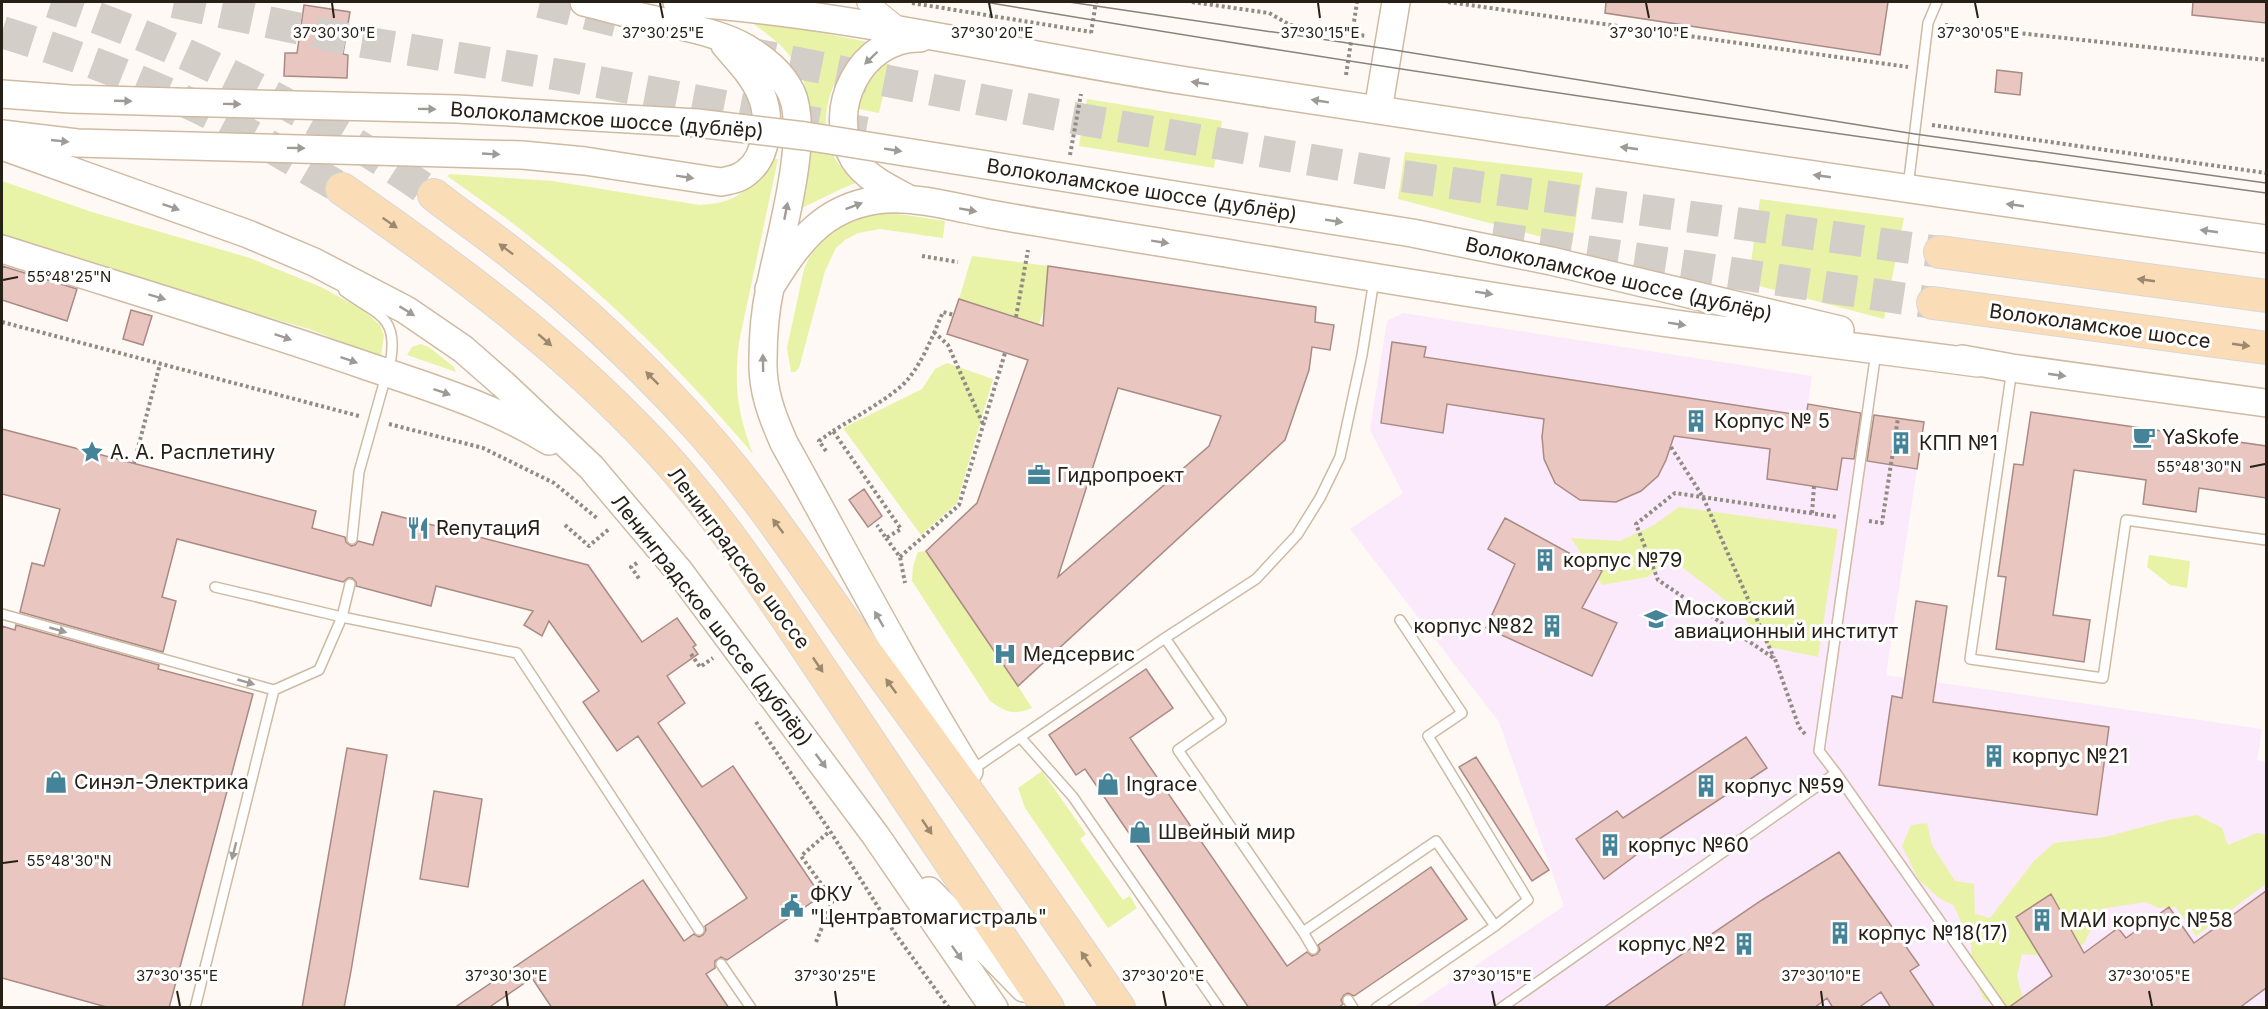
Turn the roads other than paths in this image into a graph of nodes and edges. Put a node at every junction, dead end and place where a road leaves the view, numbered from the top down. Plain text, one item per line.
1 (584, 2) edge
2 (677, 2) edge
3 (796, 2) edge
4 (867, 2) edge
5 (1396, 2) edge
6 (1936, 2) edge
7 (764, 9) junction
8 (901, 29) junction
9 (719, 38) junction
10 (945, 39) junction
11 (2, 94) edge
12 (1378, 110) junction
13 (2, 134) edge
14 (2, 146) edge
15 (342, 189) tunnel mouth
16 (1908, 189) junction
17 (434, 195) tunnel mouth
18 (910, 200) junction
19 (2266, 239) edge
20 (2, 249) edge
21 (1940, 252) tunnel mouth
22 (314, 262) junction
23 (1375, 277) junction
24 (770, 289) junction
25 (2266, 296) edge
26 (1933, 303) tunnel mouth
27 (2266, 348) edge
28 (1876, 350) junction
29 (1978, 363) junction
30 (2012, 369) junction
31 (387, 373) junction
32 (2266, 403) edge
33 (591, 467) junction
34 (352, 539) dead end
35 (2266, 540) edge
36 (350, 584) dead end
37 (214, 587) dead end
38 (2, 614) edge
39 (342, 617) junction
40 (1400, 620) dead end
41 (1165, 638) junction
42 (274, 690) junction
43 (1020, 737) junction
44 (969, 772) junction
45 (1836, 773) junction
46 (876, 836) junction
47 (1048, 903) junction
48 (1495, 926) junction
49 (699, 930) dead end
50 (1303, 932) junction
51 (1312, 949) dead end
52 (722, 964) dead end
53 (195, 1008) edge
54 (751, 1008) edge
55 (994, 1008) edge
56 (1043, 1008) edge
57 (1048, 1008) edge
58 (1119, 1008) edge
59 (1219, 1008) edge
60 (1376, 1008) edge
61 (1501, 1008) edge
62 (2001, 1008) edge

1 - 9 main road
2 - 7 main road
3 - 7 street
4 - 8 street
5 - 12 main road
6 - 16 lane
7 - 8 main road
8 - 10 main road
13 -> 9 main road
24 -> 9 main road
12 -> 10 main road
10 -> 18 main road
11 -> 29 main road, Волоколамское шоссе (дублёр), bridge
16 -> 12 main road
14 -> 22 main road, Ленинградское шоссе (дублёр)
15 -> 57 main road, Ленинградское шоссе
19 -> 16 main road
47 -> 17 main road
18 -> 23 main road
24 -> 18 main road
20 -> 31 main road
25 -> 21 main road
22 - 31 lane
22 -> 33 main road, Ленинградское шоссе (дублёр)
23 -> 28 main road
23 - 41 lane
44 -> 24 main road
26 -> 27 main road, Волоколамское шоссе
28 - 29 main road
28 - 45 lane
29 - 30 main road, Волоколамское шоссе (дублёр)
30 -> 32 main road, Волоколамское шоссе (дублёр)
30 - 35 lane
31 -> 33 main road
31 - 34 lane
33 -> 46 main road, Ленинградское шоссе (дублёр)
36 - 39 lane
37 - 39 lane
38 -> 42 lane
39 - 42 lane
39 - 49 lane
40 - 48 lane
41 - 43 lane
41 - 50 lane
42 -> 53 lane
43 - 44 lane
43 - 59 lane
44 - 47 main road
45 - 61 lane
45 - 62 lane
46 -> 55 main road, Ленинградское шоссе (дублёр)
46 - 56 main road
58 -> 47 main road
48 - 50 lane
48 - 60 lane
50 - 51 lane
52 - 54 lane

